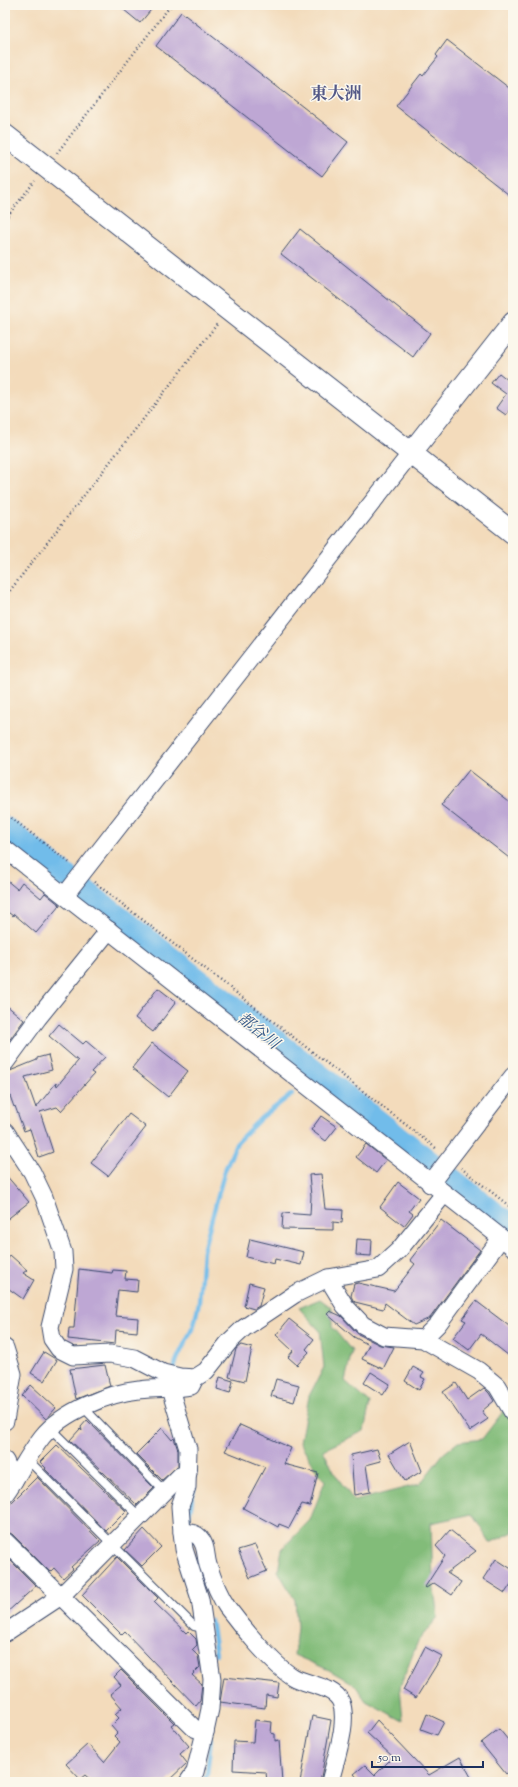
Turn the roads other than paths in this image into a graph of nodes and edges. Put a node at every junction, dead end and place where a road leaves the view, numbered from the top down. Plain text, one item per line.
1 (5, 135) edge
2 (513, 323) edge
3 (411, 453) junction
4 (513, 534) edge
5 (5, 849) edge
6 (73, 884) junction
7 (109, 930) junction
8 (5, 1063) edge
9 (513, 1076) edge
10 (5, 1131) edge
11 (439, 1172) junction
12 (444, 1194) junction
13 (507, 1243) edge
14 (328, 1278) junction
15 (423, 1339) junction
16 (5, 1348) edge
17 (194, 1378) junction
18 (170, 1389) junction
19 (83, 1407) junction
20 (513, 1413) edge
21 (5, 1421) edge
22 (51, 1429) junction
23 (5, 1461) edge
24 (26, 1461) junction
25 (188, 1473) junction
26 (10, 1487) edge
27 (165, 1492) junction
28 (140, 1517) junction
29 (187, 1533) junction
30 (5, 1541) edge
31 (113, 1544) junction
32 (61, 1596) junction
33 (204, 1628) junction
34 (5, 1633) edge
35 (205, 1732) junction
36 (188, 1782) edge
37 (330, 1782) edge

1 - 3 street
2 - 3 street
3 - 4 street
3 - 6 street
5 - 6 street
6 - 7 street
7 - 8 street
7 - 11 street
9 - 11 street
10 - 17 street
11 - 12 street
12 - 13 street
12 - 14 street
13 - 15 street
14 - 15 street
14 - 17 street
15 - 20 street
16 - 21 street
17 - 18 street
18 - 19 street
18 - 25 street
19 - 22 street
19 - 27 lane
22 - 24 street
22 - 28 lane
23 - 26 street
24 - 26 street
24 - 31 lane
25 - 27 street
25 - 29 street
27 - 28 street
28 - 31 street
29 - 33 street
29 - 37 street
30 - 32 street
31 - 32 street
31 - 33 lane
32 - 34 street
32 - 35 street
33 - 35 street
35 - 36 street

